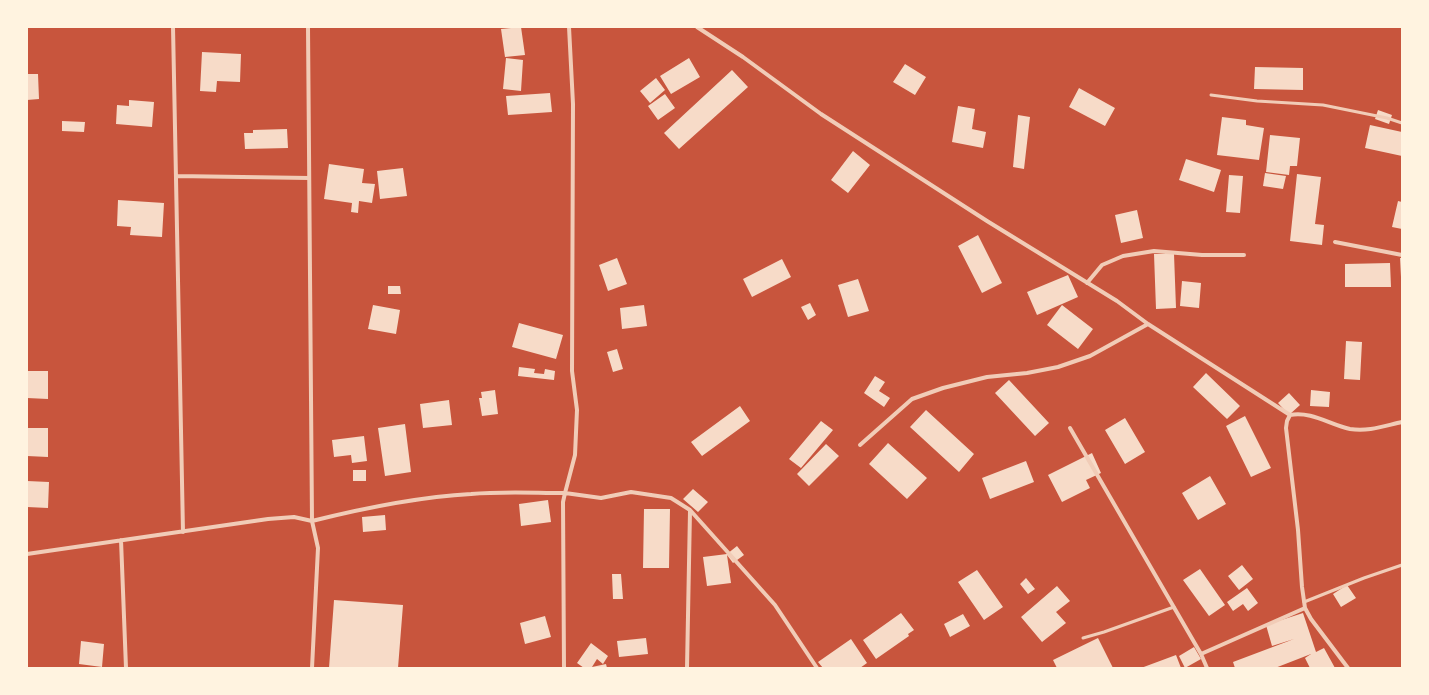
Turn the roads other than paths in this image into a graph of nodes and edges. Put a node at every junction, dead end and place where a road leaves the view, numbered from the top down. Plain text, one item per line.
1 (173, 27) edge
2 (308, 27) edge
3 (569, 27) edge
4 (697, 27) edge
5 (1211, 95) dead end
6 (1402, 122) edge
7 (176, 176) junction
8 (309, 178) junction
9 (1335, 242) dead end
10 (1244, 255) dead end
11 (1402, 255) edge
12 (1087, 283) junction
13 (1148, 324) junction
14 (1290, 415) junction
15 (1402, 422) edge
16 (1070, 428) dead end
17 (860, 445) dead end
18 (565, 493) junction
19 (690, 510) junction
20 (312, 521) junction
21 (183, 532) junction
22 (121, 540) junction
23 (27, 554) edge
24 (1402, 565) edge
25 (1304, 602) junction
26 (1174, 607) junction
27 (1305, 608) junction
28 (1083, 638) dead end
29 (1202, 654) junction
30 (126, 668) edge
31 (312, 668) edge
32 (564, 668) edge
33 (687, 668) edge
34 (817, 668) edge
35 (1207, 668) edge
36 (1348, 668) edge

1 - 7 street
2 - 8 street
3 - 18 street
4 - 12 street
5 - 6 lane
7 - 8 street
7 - 21 street
8 - 20 street
9 - 11 street
10 - 12 street
12 - 13 street
13 - 14 street
13 - 17 street
14 - 15 street
14 - 25 street
16 - 26 street
18 - 19 street
18 - 20 street
18 - 32 street
19 - 33 street
19 - 34 street
20 - 21 street
20 - 31 street
21 - 22 street
22 - 23 street
22 - 30 street
24 - 25 lane
25 - 27 street
26 - 28 lane
26 - 29 street
27 - 29 street
27 - 36 street
29 - 35 street

